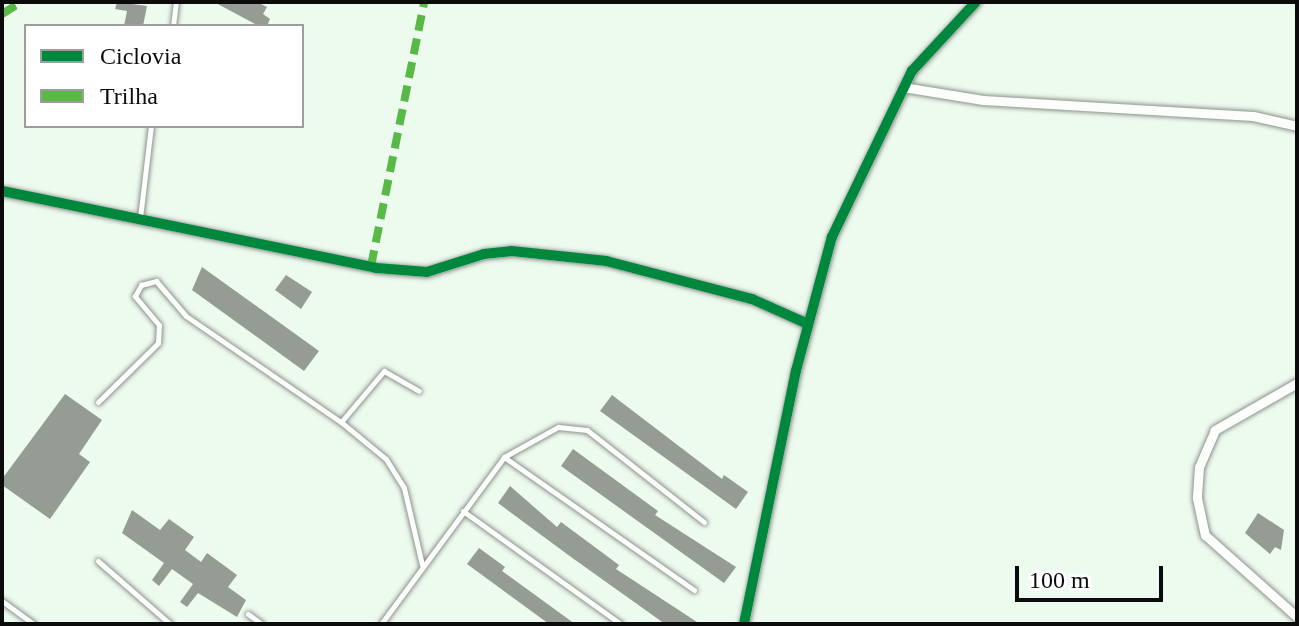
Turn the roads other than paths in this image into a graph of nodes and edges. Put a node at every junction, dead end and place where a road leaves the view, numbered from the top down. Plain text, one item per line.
1 (176, 2) edge
2 (976, 2) edge
3 (173, 24) edge
4 (903, 87) junction
5 (1297, 126) edge
6 (151, 128) edge
7 (2, 191) edge
8 (140, 218) junction
9 (808, 324) junction
10 (1297, 383) edge
11 (419, 391) dead end
12 (98, 402) dead end
13 (341, 422) junction
14 (504, 457) junction
15 (463, 511) junction
16 (704, 522) dead end
17 (98, 561) dead end
18 (422, 565) junction
19 (694, 590) dead end
20 (2, 601) edge
21 (248, 614) dead end
22 (1297, 617) edge
23 (34, 624) edge
24 (170, 624) edge
25 (262, 624) edge
26 (381, 624) edge
27 (621, 624) edge
28 (744, 624) edge

1 - 3 lane
2 - 4 street
4 - 5 street
4 - 9 street
6 - 8 lane
7 - 8 street
8 - 9 street
9 - 28 street
10 - 22 street
11 - 13 lane
12 - 13 lane
13 - 18 lane
14 - 15 lane
14 - 16 lane
14 - 19 lane
15 - 18 lane
15 - 27 lane
17 - 24 lane
18 - 26 lane
20 - 23 lane
21 - 25 lane

